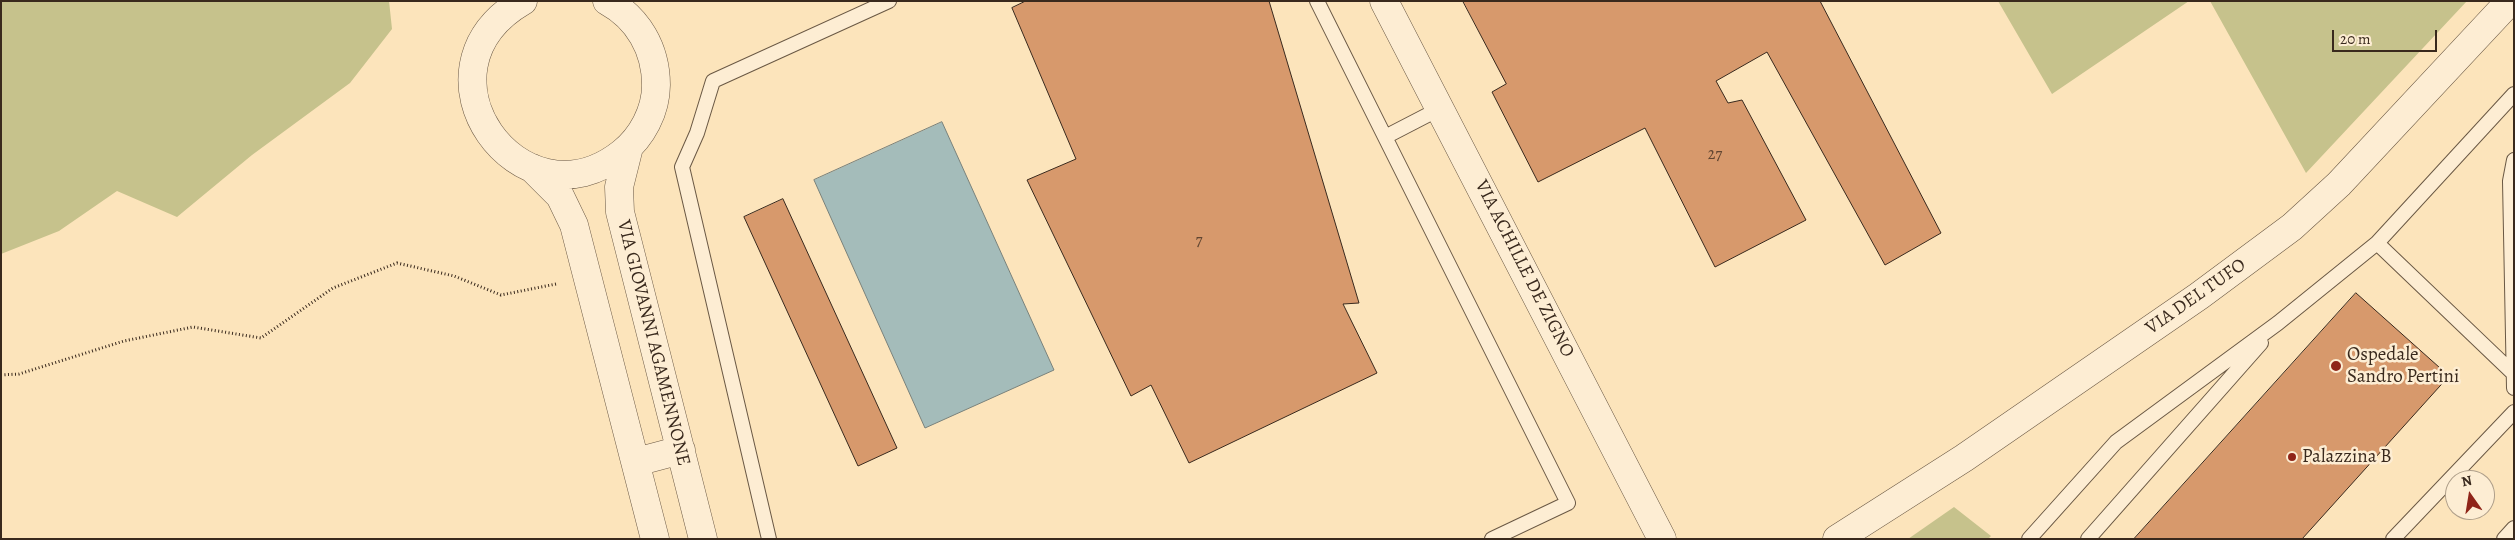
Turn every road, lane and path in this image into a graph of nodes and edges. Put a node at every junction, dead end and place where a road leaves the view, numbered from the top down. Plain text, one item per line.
1 (523, 1) edge
2 (607, 1) edge
3 (889, 1) edge
4 (1317, 1) edge
5 (1384, 1) edge
6 (2510, 1) edge
7 (2514, 94) edge
8 (1441, 108) junction
9 (1385, 137) junction
10 (629, 147) junction
11 (2514, 160) edge
12 (532, 168) junction
13 (2377, 243) junction
14 (587, 275) junction
15 (2278, 323) junction
16 (2513, 374) edge
17 (1, 376) edge
18 (2514, 388) edge
19 (2514, 412) edge
20 (681, 450) junction
21 (636, 462) junction
22 (2514, 528) edge
23 (655, 539) edge
24 (703, 539) edge
25 (769, 539) edge
26 (1492, 539) edge
27 (1662, 539) edge
28 (1837, 539) edge
29 (2028, 539) edge
30 (2088, 539) edge
31 (2393, 539) edge
32 (2504, 539) edge

1 - 12 street, VIA GIOVANNI AGAMENNONE
2 - 10 street, VIA GIOVANNI AGAMENNONE
3 - 25 lane
4 - 9 lane
5 - 8 street, VIA ACHILLE DE ZIGNO
6 - 28 street, VIA DEL TUFO
7 - 13 lane
8 - 9 lane
8 - 27 street, VIA ACHILLE DE ZIGNO
9 - 26 lane
10 - 12 street, VIA GIOVANNI AGAMENNONE
10 - 20 street, VIA GIOVANNI AGAMENNONE
11 - 16 lane
12 - 14 street, VIA GIOVANNI AGAMENNONE
13 - 15 lane
13 - 16 lane
14 - 17 path
14 - 21 street, VIA GIOVANNI AGAMENNONE
15 - 29 lane
15 - 30 lane
16 - 18 lane
19 - 31 lane
20 - 21 street
20 - 24 street, VIA GIOVANNI AGAMENNONE
21 - 23 street, VIA GIOVANNI AGAMENNONE
22 - 32 lane

